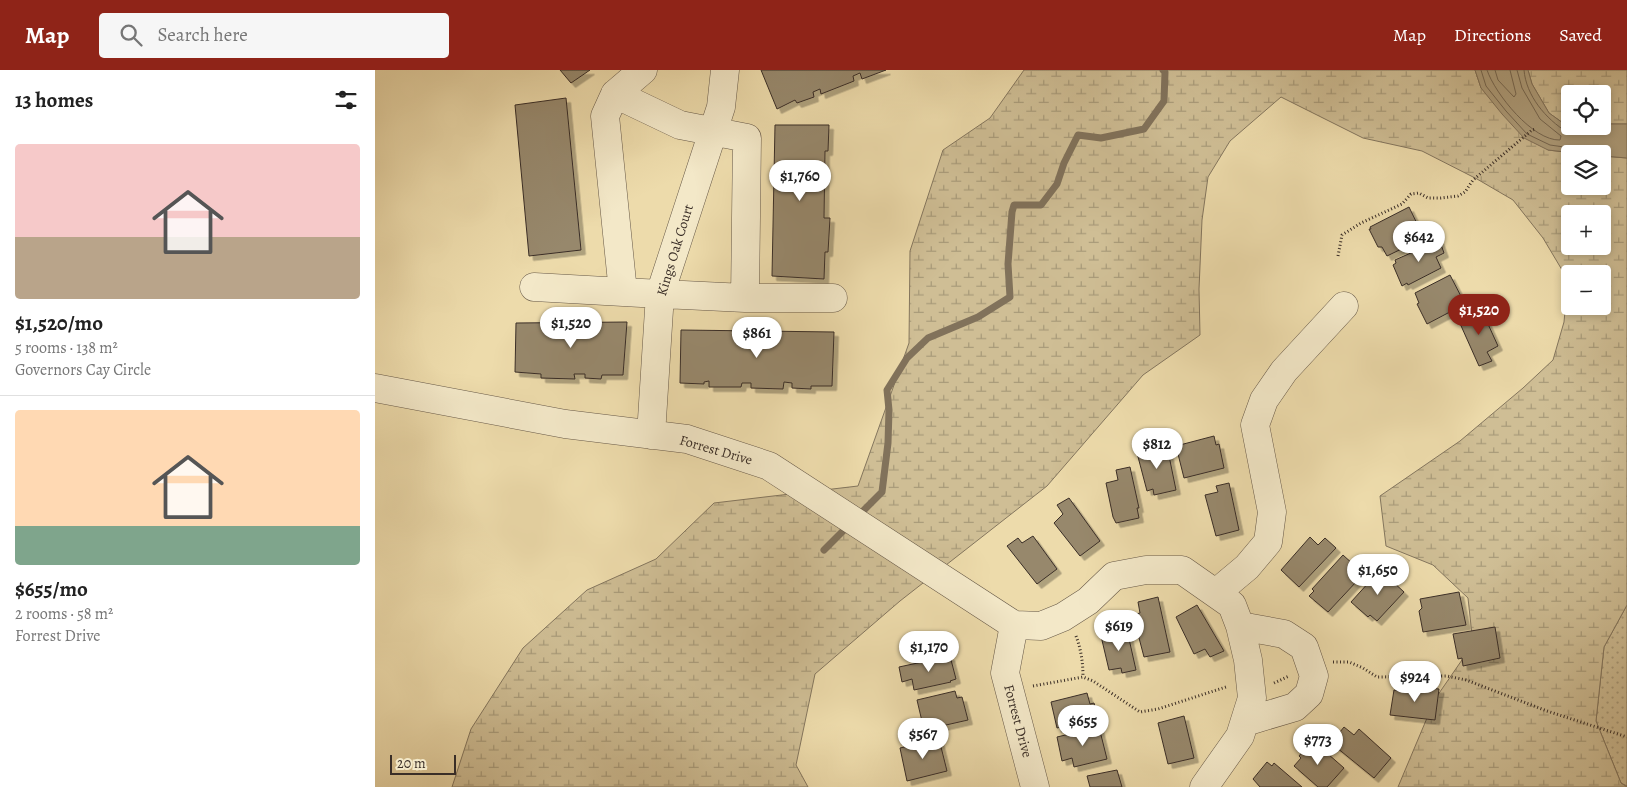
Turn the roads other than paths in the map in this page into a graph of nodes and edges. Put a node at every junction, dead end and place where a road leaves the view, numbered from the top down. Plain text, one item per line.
1 (643, 70) edge
2 (725, 70) edge
3 (615, 94) junction
4 (713, 131) junction
5 (533, 288) dead end
6 (623, 292) junction
7 (660, 294) junction
8 (745, 298) junction
9 (833, 298) dead end
10 (1344, 306) dead end
11 (375, 388) edge
12 (651, 435) junction
13 (1215, 593) junction
14 (1014, 625) junction
15 (1240, 626) junction
16 (1245, 722) junction
17 (1035, 787) edge
18 (1204, 787) edge

1 - 3 street
2 - 4 street, Kings Oak Court
3 - 4 street
3 - 6 street
4 - 7 street, Kings Oak Court
4 - 8 street
5 - 6 street
6 - 7 street
7 - 8 street
7 - 12 street, Kings Oak Court
8 - 9 street
10 - 13 street
11 - 12 street, Forrest Drive
12 - 14 street, Forrest Drive
13 - 14 street
13 - 15 street
14 - 17 street, Forrest Drive
15 - 16 street
15 - 16 street
16 - 18 street

